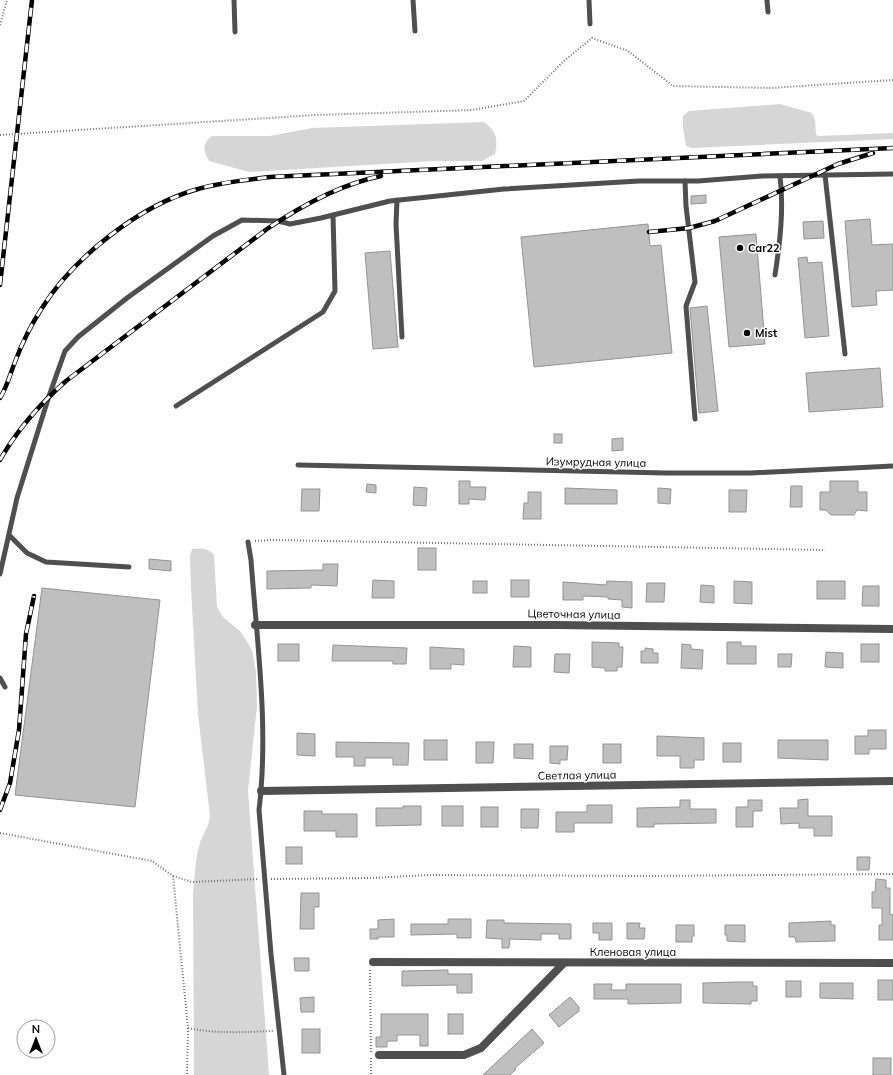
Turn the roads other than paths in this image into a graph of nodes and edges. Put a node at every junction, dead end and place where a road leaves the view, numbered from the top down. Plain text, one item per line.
1 (234, 0) edge
2 (413, 0) edge
3 (589, 0) edge
4 (767, 0) edge
5 (768, 12) dead end
6 (590, 24) dead end
7 (415, 31) dead end
8 (235, 32) dead end
9 (893, 174) edge
10 (825, 175) junction
11 (780, 176) junction
12 (686, 181) junction
13 (397, 200) junction
14 (333, 215) junction
15 (775, 275) dead end
16 (402, 337) dead end
17 (845, 354) dead end
18 (176, 406) dead end
19 (695, 419) dead end
20 (298, 465) dead end
21 (893, 466) edge
22 (9, 536) junction
23 (248, 542) road end
24 (129, 567) dead end
25 (0, 574) edge
26 (255, 625) junction
27 (893, 629) edge
28 (0, 678) edge
29 (5, 687) dead end
30 (893, 781) edge
31 (261, 791) junction
32 (373, 962) road end
33 (564, 963) junction
34 (893, 963) edge
35 (379, 1055) dead end
36 (284, 1075) edge

1 - 8 lane
2 - 7 lane
3 - 6 lane
4 - 5 lane
9 - 10 lane
10 - 11 lane
10 - 17 lane
11 - 12 lane
11 - 15 lane
12 - 13 lane
12 - 19 lane
13 - 14 lane
13 - 16 lane
14 - 18 lane
14 - 22 lane
20 - 21 lane, Изумрудная улица
22 - 24 lane
22 - 25 lane
23 - 26 lane
26 - 27 street, Цветочная улица
26 - 31 lane
28 - 29 lane
30 - 31 street, Светлая улица
31 - 36 lane
32 - 33 street, Кленовая улица
33 - 34 street, Кленовая улица
33 - 35 street

